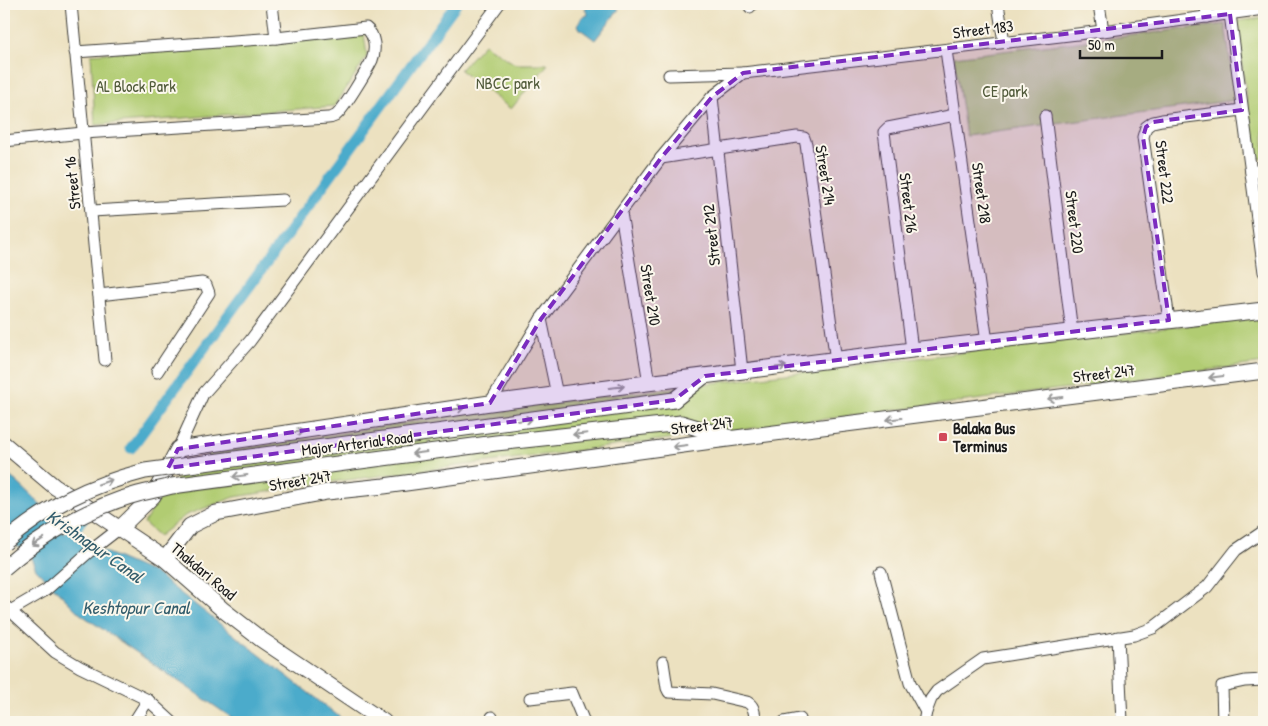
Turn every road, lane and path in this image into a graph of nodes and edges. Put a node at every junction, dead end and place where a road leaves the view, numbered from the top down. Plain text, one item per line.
1 (71, 4) edge
2 (272, 4) edge
3 (499, 4) edge
4 (998, 4) edge
5 (1099, 4) edge
6 (1206, 4) edge
7 (1264, 9) edge
8 (1230, 14) junction
9 (1208, 17) junction
10 (1103, 31) junction
11 (276, 38) junction
12 (1004, 42) junction
13 (946, 50) junction
14 (75, 52) junction
15 (743, 73) junction
16 (669, 75) dead end
17 (712, 97) junction
18 (1242, 110) junction
19 (954, 115) junction
20 (1045, 116) dead end
21 (83, 133) junction
22 (4, 141) edge
23 (719, 148) junction
24 (661, 158) junction
25 (1264, 170) edge
26 (1250, 172) junction
27 (283, 200) dead end
28 (92, 211) junction
29 (622, 213) junction
30 (1264, 272) edge
31 (98, 295) junction
32 (1264, 310) edge
33 (542, 319) junction
34 (1169, 320) junction
35 (1072, 332) junction
36 (987, 342) junction
37 (912, 350) junction
38 (105, 360) dead end
39 (836, 361) junction
40 (742, 371) junction
41 (1264, 371) edge
42 (157, 372) dead end
43 (705, 376) junction
44 (649, 383) junction
45 (557, 394) junction
46 (490, 403) junction
47 (734, 439) junction
48 (4, 444) edge
49 (178, 449) junction
50 (120, 528) junction
51 (1264, 531) edge
52 (4, 543) edge
53 (165, 559) junction
54 (4, 568) edge
55 (881, 572) dead end
56 (6, 610) edge
57 (1118, 637) junction
58 (663, 662) dead end
59 (1264, 680) edge
60 (530, 698) dead end
61 (148, 700) junction
62 (925, 717) edge
63 (800, 719) dead end
64 (134, 722) edge
65 (172, 722) edge
66 (384, 722) edge
67 (584, 722) edge
68 (756, 722) edge
69 (784, 722) edge
70 (1122, 722) edge
71 (1223, 722) edge

1 - 14 street, Street 16
2 - 11 street
3 - 49 street
4 - 12 street
5 - 10 street
6 - 9 street
7 - 8 street, Street 183
8 - 9 street, Street 183
8 - 18 street
9 - 10 street, Street 183
10 - 12 street, Street 183
11 - 14 street
11 - 21 street
12 - 13 street, Street 183
13 - 15 street, Street 183
13 - 19 street, Street 218
14 - 21 street, Street 16
15 - 16 street, Street 183
15 - 17 street
17 - 23 street, Street 212
17 - 24 street
18 - 26 street
18 - 34 street, Street 222
19 - 36 street, Street 218
19 - 37 street, Street 216
20 - 35 street, Street 220
21 - 22 street
21 - 28 street, Street 16
23 - 24 street, Street 214
23 - 39 street, Street 214
23 - 40 street, Street 212
24 - 29 street
25 - 26 street
26 - 30 street
27 - 28 street
28 - 31 street, Street 16
29 - 33 street
29 - 44 street, Street 210
31 - 38 street, Street 16
31 - 42 street
32 - 34 street
33 - 45 street
33 - 46 street
34 - 35 street
35 - 36 street
36 - 37 street
37 - 39 street
40 -> 39 street
40 - 43 street
41 -> 47 street, Street 247
43 - 44 street
52 -> 43 street, Major Arterial Road, bridge
45 -> 44 street
45 - 46 street
49 -> 46 street
47 -> 53 street, Street 247
47 -> 54 street, Major Arterial Road, bridge
48 - 50 street, Thakdari Road
49 - 50 street
50 - 53 street, Thakdari Road
50 - 56 street
51 - 57 street
53 - 66 street, Thakdari Road
55 - 62 street
56 - 61 street
57 - 62 street
57 - 70 street
58 - 68 street
59 - 71 street
60 - 67 street
61 - 64 street
61 - 65 street
63 - 69 street

